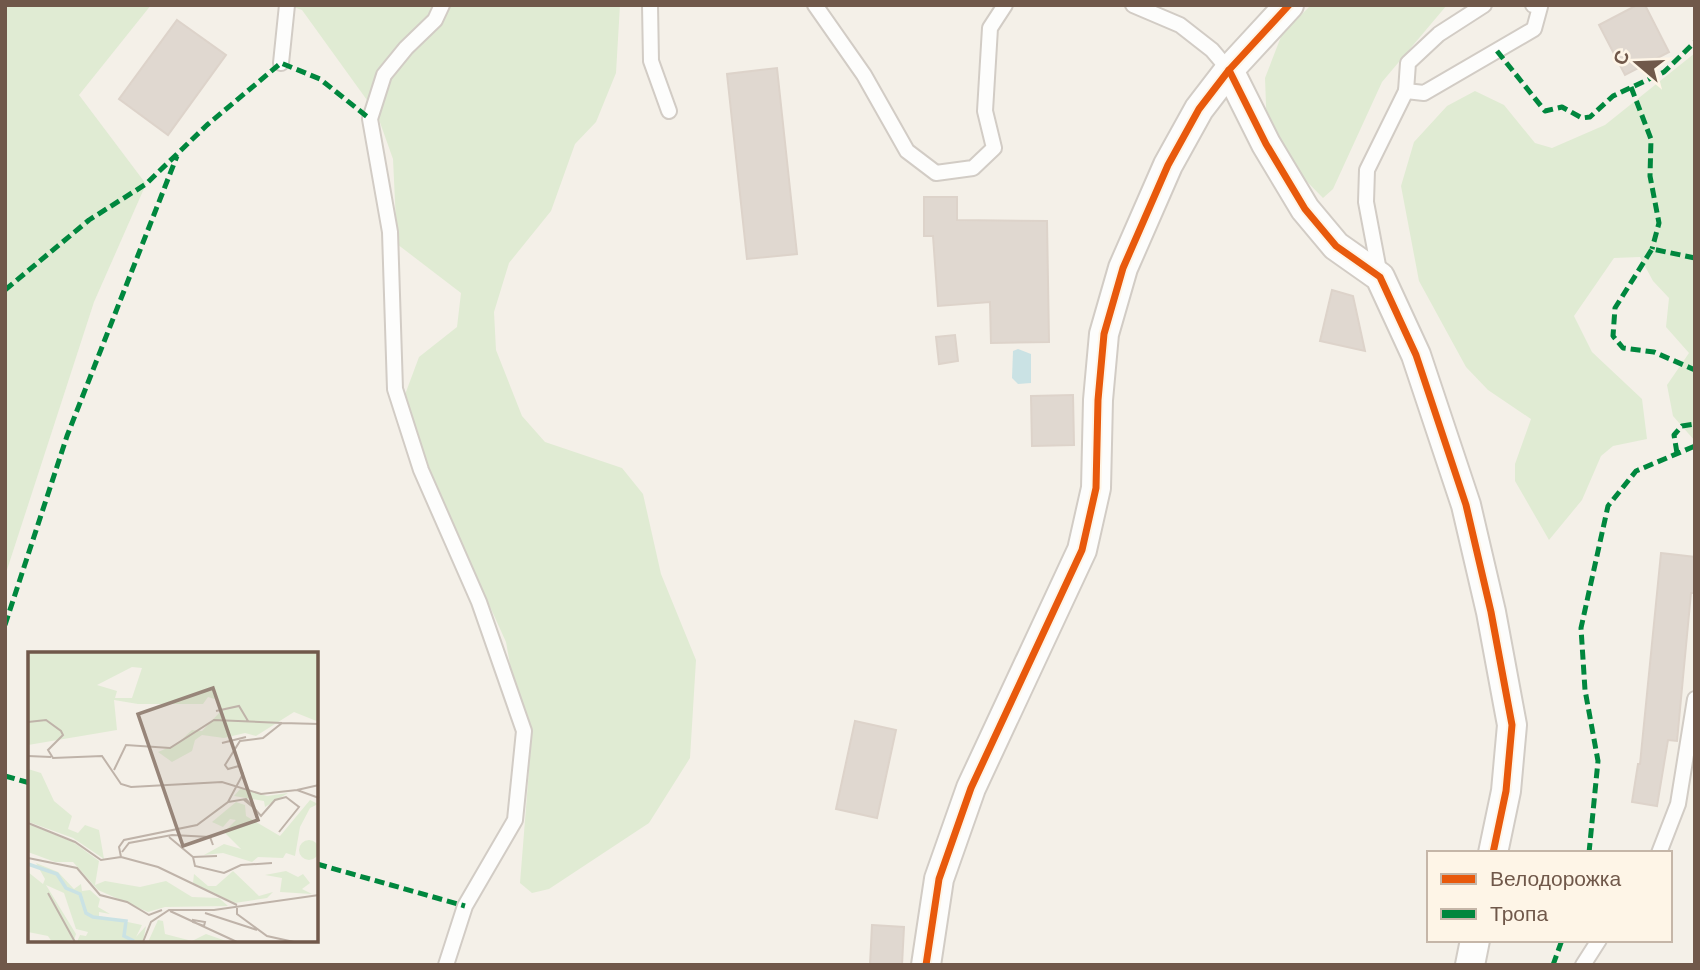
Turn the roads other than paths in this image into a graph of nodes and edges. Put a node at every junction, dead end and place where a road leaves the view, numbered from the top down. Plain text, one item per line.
1 (287, 5) edge
2 (442, 5) edge
3 (650, 5) edge
4 (815, 5) edge
5 (1005, 5) edge
6 (1133, 5) edge
7 (1289, 5) edge
8 (1485, 5) edge
9 (1539, 6) edge
10 (281, 63) dead end
11 (1229, 70) junction
12 (1406, 91) junction
13 (669, 111) dead end
14 (1380, 277) junction
15 (1695, 699) edge
16 (1493, 851) edge
17 (1660, 851) edge
18 (1475, 942) edge
19 (1598, 942) edge
20 (446, 965) edge
21 (926, 965) edge
22 (1470, 965) edge
23 (1583, 965) edge

1 - 10 lane
2 - 20 lane
3 - 13 lane
4 - 5 lane
6 - 11 lane
7 - 11 street
8 - 12 lane
9 - 12 lane
11 - 14 street
11 - 21 street
12 - 14 lane
14 - 16 street
15 - 17 lane
18 - 22 street
19 - 23 lane

